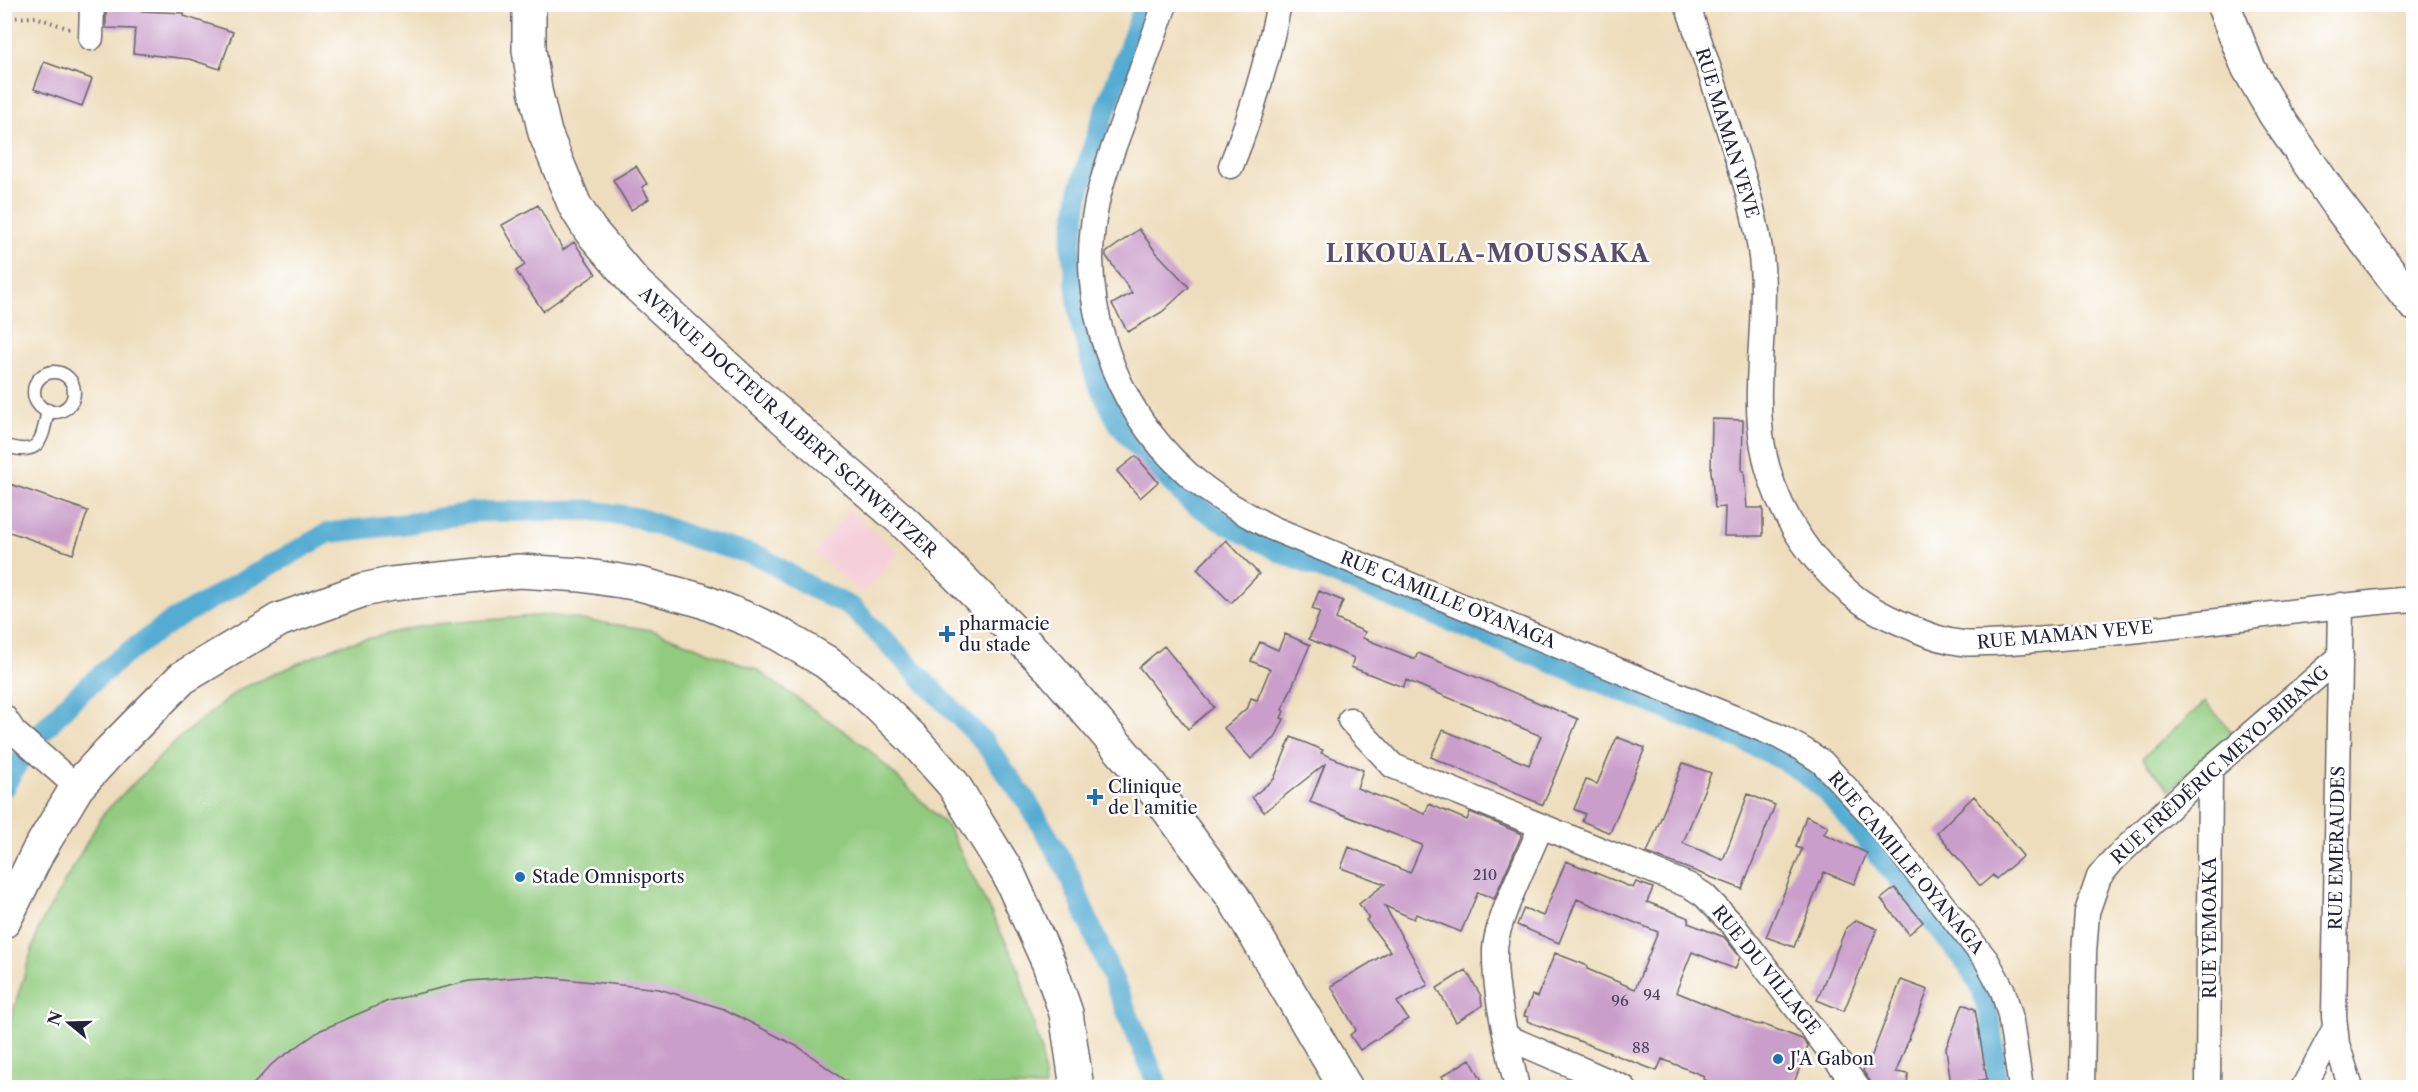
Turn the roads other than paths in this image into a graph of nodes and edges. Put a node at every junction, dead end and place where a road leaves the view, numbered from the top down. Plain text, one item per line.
1 (529, 4) edge
2 (1165, 4) edge
3 (1280, 4) edge
4 (1687, 4) edge
5 (2223, 4) edge
6 (1231, 166) dead end
7 (2414, 304) edge
8 (48, 410) dead end
9 (4, 445) edge
10 (2414, 598) edge
11 (2341, 605) junction
12 (2341, 656) junction
13 (1350, 720) dead end
14 (9, 724) edge
15 (2210, 769) junction
16 (77, 787) junction
17 (1541, 826) junction
18 (4, 921) edge
19 (2334, 1030) junction
20 (1506, 1037) junction
21 (1077, 1088) edge
22 (1346, 1088) edge
23 (1517, 1088) edge
24 (1624, 1088) edge
25 (1858, 1088) edge
26 (2021, 1088) edge
27 (2082, 1088) edge
28 (2208, 1088) edge
29 (2303, 1088) edge
30 (2352, 1088) edge

1 - 22 main road, AVENUE DOCTEUR ALBERT SCHWEITZER
2 - 26 street, RUE CAMILLE OYANAGA
3 - 6 street
4 - 11 street, RUE MAMAN VEVE
5 - 7 main road
8 - 9 lane
10 - 11 street, RUE MAMAN VEVE
11 - 12 street, RUE EMERAUDES
12 - 15 street, RUE FRÉDÉRIC MEYO-BIBANG
12 - 19 street, RUE EMERAUDES
13 - 17 street, RUE DU VILLAGE
14 - 16 street
15 - 27 street, RUE FRÉDÉRIC MEYO-BIBANG
15 - 28 street, RUE YEMOAKA
16 - 18 main road
16 - 21 main road
17 - 20 street
17 - 25 street, RUE DU VILLAGE
19 - 29 street
19 - 30 street, RUE EMERAUDES
20 - 23 street
20 - 24 street

